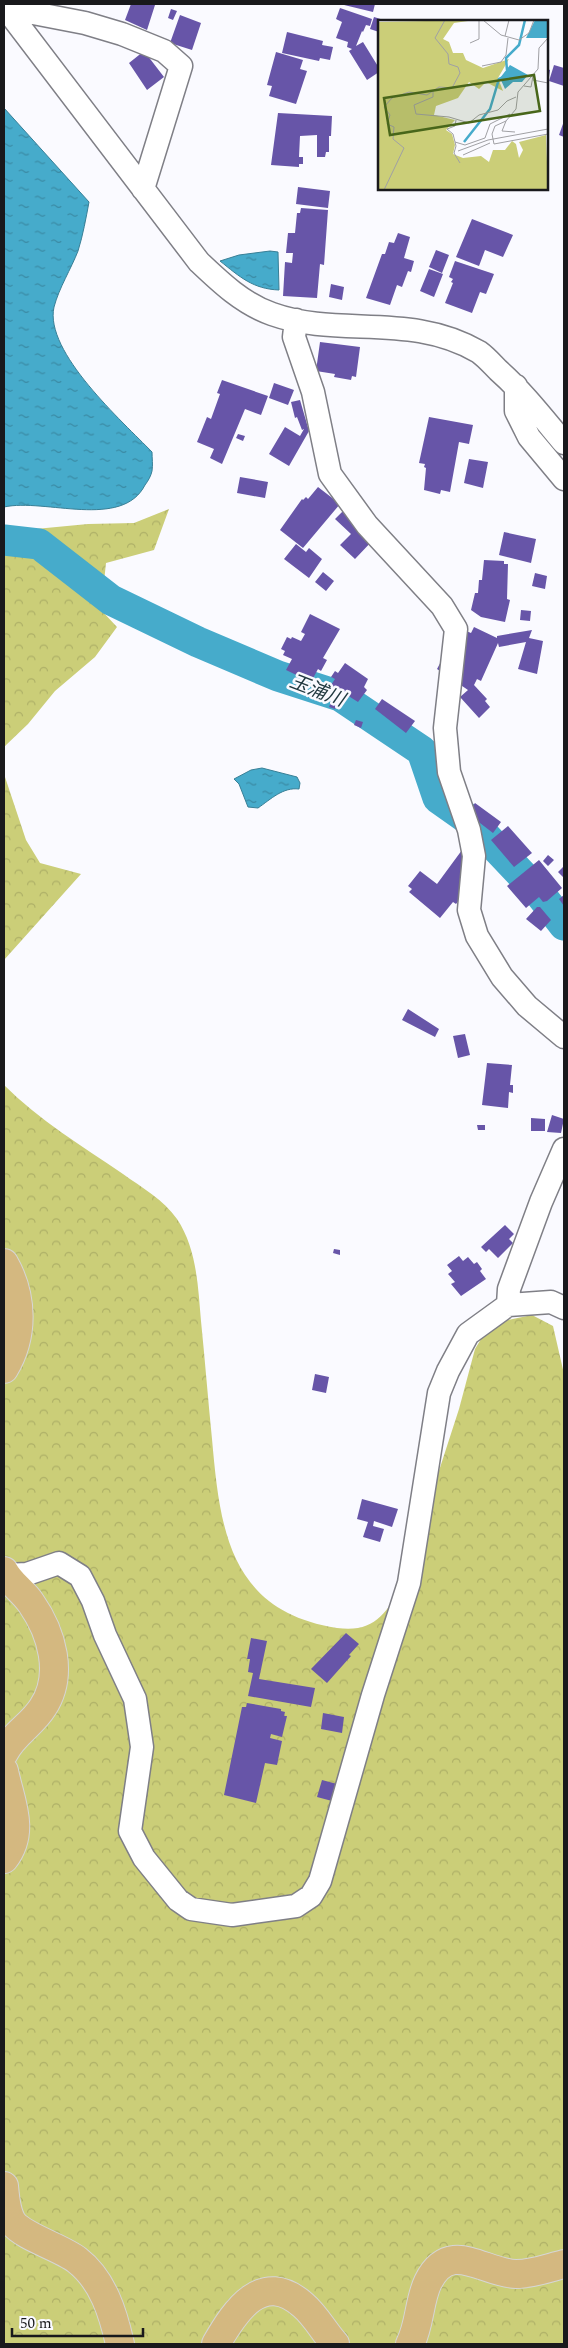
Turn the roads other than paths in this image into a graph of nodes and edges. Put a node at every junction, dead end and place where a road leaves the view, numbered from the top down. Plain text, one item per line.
1 (8, 11) edge
2 (88, 13) edge
3 (143, 189) junction
4 (296, 320) junction
5 (516, 386) junction
6 (564, 443) edge
7 (564, 479) edge
8 (564, 1037) edge
9 (564, 1149) edge
10 (4, 1263) edge
11 (508, 1305) junction
12 (564, 1308) edge
13 (4, 1369) edge
14 (5, 1573) edge
15 (4, 1754) edge
16 (4, 1771) edge
17 (4, 1859) edge
18 (4, 2186) edge
19 (564, 2264) edge
20 (120, 2344) edge
21 (216, 2344) edge
22 (335, 2344) edge
23 (410, 2344) edge

1 - 2 street
1 - 3 street
2 - 3 street
3 - 4 street
4 - 5 street
4 - 8 street
5 - 6 street
5 - 7 street
9 - 11 street
10 - 13 main road
11 - 12 street
11 - 14 street
14 - 15 main road
16 - 17 main road
18 - 20 main road
19 - 23 main road
21 - 22 main road

